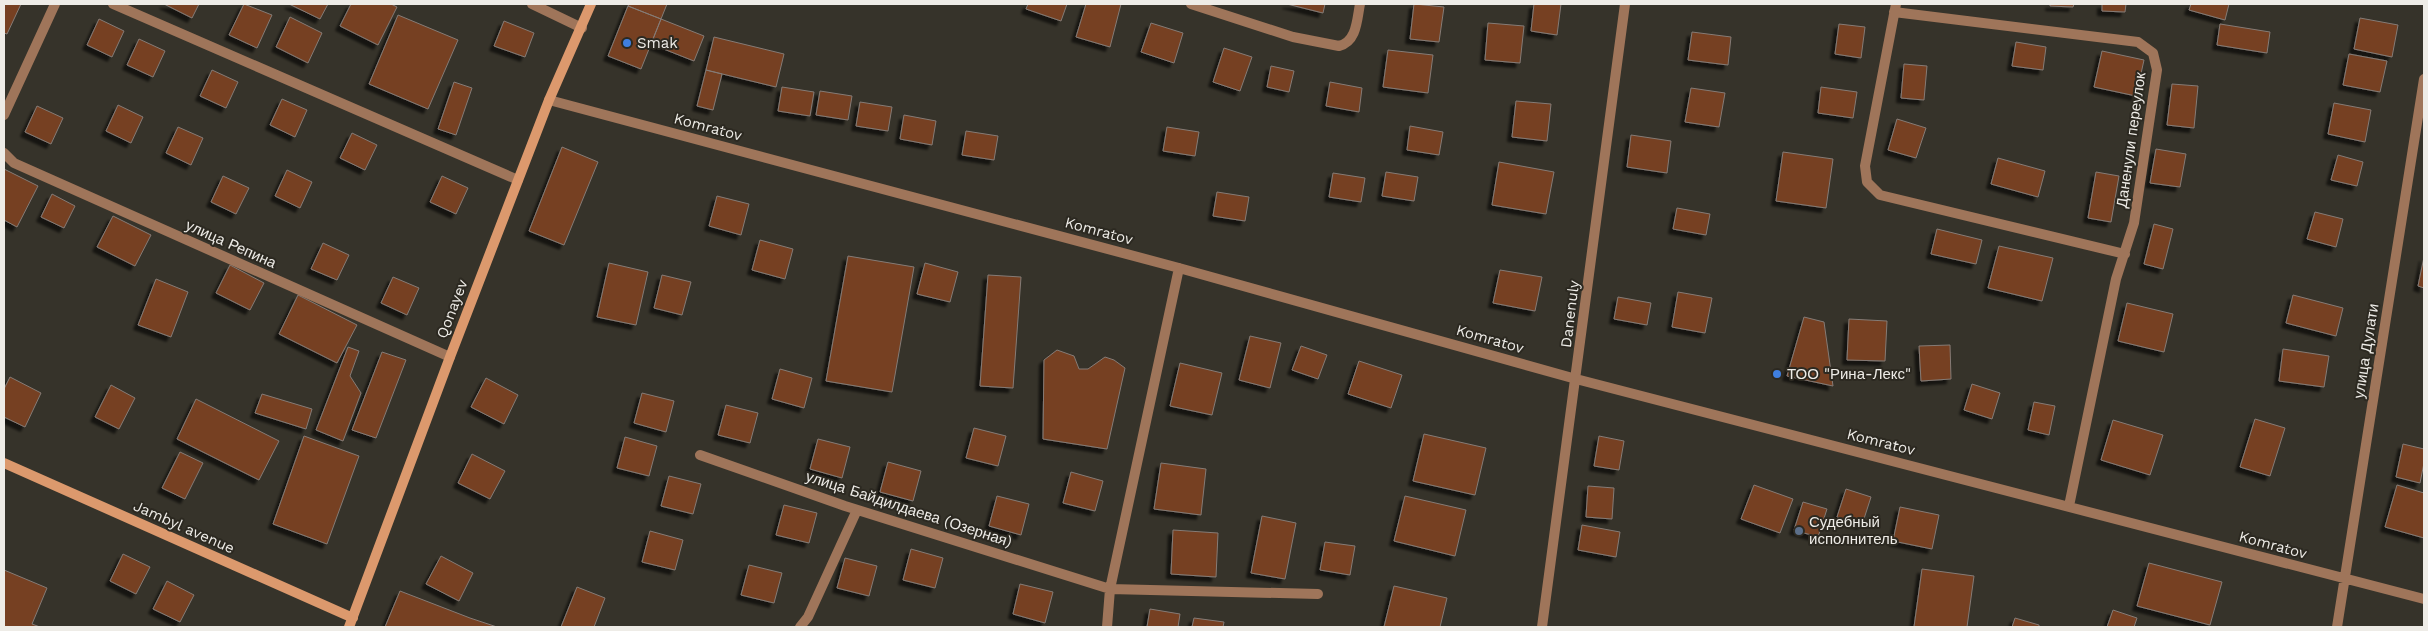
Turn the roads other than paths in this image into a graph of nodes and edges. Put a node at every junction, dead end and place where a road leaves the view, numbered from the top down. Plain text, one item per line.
1 (55, 4) edge
2 (113, 4) edge
3 (532, 4) edge
4 (591, 4) edge
5 (1191, 4) edge
6 (1360, 4) edge
7 (1625, 4) edge
8 (1895, 8) edge
9 (582, 28) junction
10 (2424, 79) edge
11 (549, 100) junction
12 (4, 115) edge
13 (4, 153) edge
14 (518, 180) junction
15 (2125, 254) junction
16 (1179, 268) junction
17 (450, 357) junction
18 (1576, 379) junction
19 (700, 455) dead end
20 (4, 463) edge
21 (2069, 506) junction
22 (857, 510) junction
23 (2345, 580) junction
24 (1110, 589) junction
25 (1318, 594) dead end
26 (2424, 599) edge
27 (351, 622) edge
28 (800, 627) edge
29 (1107, 627) edge
30 (1542, 627) edge
31 (2337, 627) edge

1 - 12 street
2 - 14 street
3 - 9 street
4 - 9 main road, Qonayev
5 - 6 street
7 - 18 street, Danenuly
8 - 15 street, Даненули переулок
8 - 15 street, Даненули переулок
9 - 11 main road, Qonayev
10 - 23 street, улица Дулати
11 - 14 main road, Qonayev
11 - 16 street, Komratov
13 - 17 street, улица Репина
14 - 17 main road, Qonayev
15 - 21 street, Даненули переулок
16 - 18 street, Komratov
16 - 24 street
17 - 27 main road, Qonayev
18 - 21 street, Komratov
18 - 30 street, Danenuly
19 - 22 street, улица Байдилдаева (Озерная)
20 - 27 main road, Jambyl avenue
21 - 23 street, Komratov
22 - 24 street, улица Байдилдаева (Озерная)
22 - 28 street
23 - 26 street, Komratov
23 - 31 street, улица Дулати
24 - 25 street, улица Байдилдаева (Озерная)
24 - 29 street

